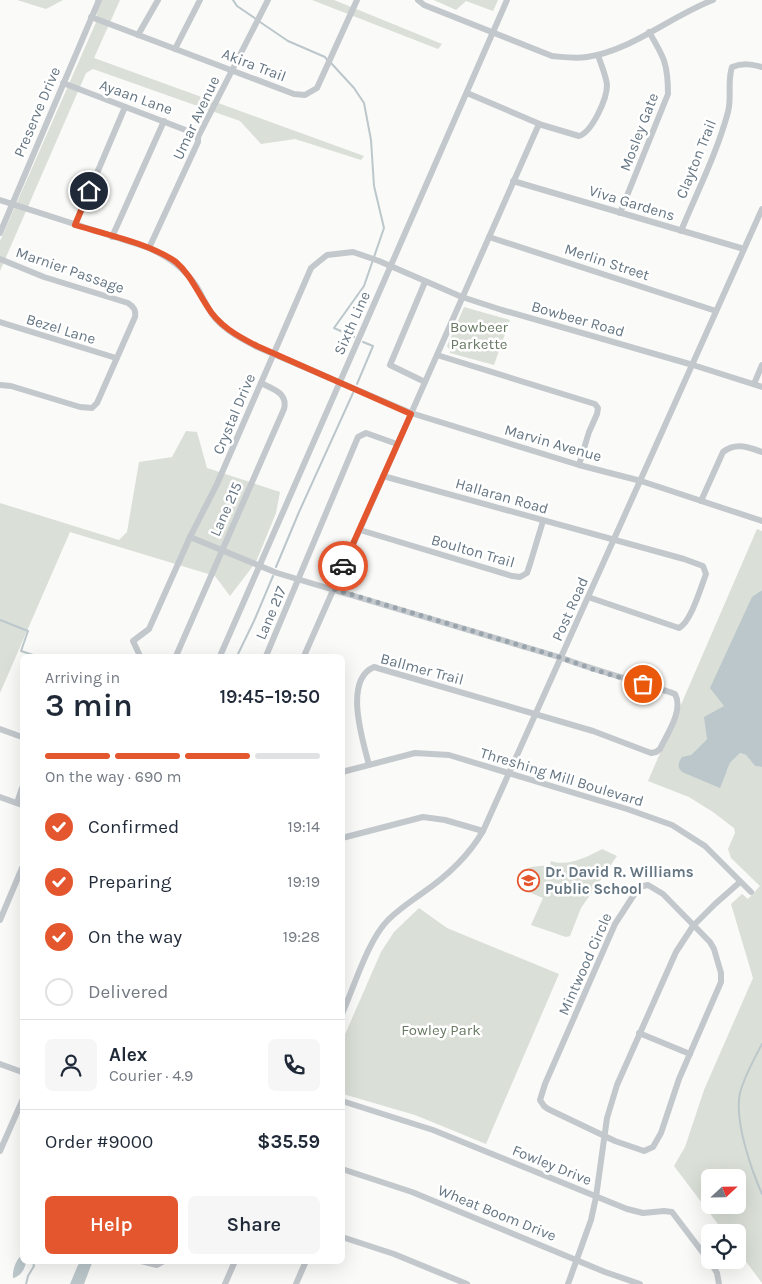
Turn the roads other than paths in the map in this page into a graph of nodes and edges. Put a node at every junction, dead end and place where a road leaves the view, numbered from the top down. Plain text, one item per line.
1 (99, 0) edge
2 (158, 0) edge
3 (200, 0) edge
4 (268, 0) edge
5 (357, 0) edge
6 (418, 0) edge
7 (507, 0) edge
8 (713, 0) edge
9 (91, 17) junction
10 (649, 32) junction
11 (493, 33) junction
12 (138, 35) junction
13 (175, 49) junction
14 (598, 55) junction
15 (762, 66) edge
16 (232, 71) junction
17 (63, 83) junction
18 (467, 93) junction
19 (125, 107) junction
20 (164, 120) junction
21 (539, 124) junction
22 (198, 137) junction
23 (513, 181) junction
24 (0, 200) edge
25 (12, 205) junction
26 (762, 209) edge
27 (620, 213) junction
28 (75, 225) junction
29 (680, 231) junction
30 (0, 233) edge
31 (112, 236) junction
32 (489, 237) junction
33 (149, 248) junction
34 (744, 249) junction
35 (0, 259) edge
36 (390, 268) junction
37 (425, 282) junction
38 (462, 297) junction
39 (716, 311) junction
40 (0, 322) edge
41 (273, 354) junction
42 (437, 355) junction
43 (116, 358) junction
44 (693, 365) junction
45 (762, 365) edge
46 (340, 382) junction
47 (425, 382) junction
48 (261, 383) junction
49 (754, 384) junction
50 (0, 385) edge
51 (762, 387) edge
52 (411, 414) junction
53 (397, 444) junction
54 (762, 452) edge
55 (579, 464) junction
56 (383, 476) junction
57 (641, 481) junction
58 (701, 501) junction
59 (543, 520) junction
60 (762, 521) edge
61 (360, 530) junction
62 (190, 537) junction
63 (614, 540) junction
64 (222, 551) junction
65 (258, 566) junction
66 (299, 580) junction
67 (333, 589) junction
68 (588, 598) junction
69 (139, 654) edge
70 (177, 654) edge
71 (221, 654) edge
72 (267, 654) edge
73 (305, 654) edge
74 (562, 658) junction
75 (537, 714) junction
76 (0, 729) edge
77 (20, 736) edge
78 (369, 765) junction
79 (345, 771) edge
80 (510, 773) junction
81 (0, 797) edge
82 (20, 804) edge
83 (483, 832) junction
84 (345, 837) edge
85 (20, 873) edge
86 (740, 882) junction
87 (751, 892) dead end
88 (0, 920) edge
89 (693, 926) junction
90 (345, 1007) edge
91 (639, 1033) junction
92 (690, 1054) junction
93 (0, 1064) edge
94 (20, 1071) edge
95 (345, 1102) edge
96 (20, 1106) edge
97 (604, 1135) junction
98 (0, 1151) edge
99 (345, 1170) edge
100 (596, 1197) junction
101 (345, 1238) edge
102 (577, 1260) junction
103 (234, 1264) edge
104 (305, 1264) edge
105 (225, 1284) edge
106 (296, 1284) edge
107 (467, 1284) edge
108 (568, 1284) edge
109 (640, 1284) edge
110 (719, 1284) edge

1 - 9 street, Preserve Drive
2 - 12 street
3 - 13 street
4 - 16 street, Umar Avenue
5 - 16 street, Akira Trail
6 - 11 street
7 - 11 street, Sixth Line
8 - 10 street
9 - 12 street, Akira Trail
9 - 17 street, Preserve Drive
10 - 14 street
10 - 27 street, Mosley Gate
11 - 14 street
11 - 18 street, Sixth Line
12 - 13 street, Akira Trail
13 - 16 street, Akira Trail
14 - 21 street
15 - 29 street, Clayton Trail
16 - 22 street, Umar Avenue
17 - 19 street, Ayaan Lane
17 - 25 street, Preserve Drive
18 - 21 street
18 - 36 street, Sixth Line
19 - 20 street, Ayaan Lane
19 - 28 street
20 - 22 street, Ayaan Lane
20 - 31 street
21 - 23 street
22 - 33 street, Umar Avenue
23 - 27 street, Viva Gardens
23 - 32 street
24 - 25 street, Marvin Avenue
25 - 28 street, Marvin Avenue
25 - 30 street, Preserve Drive
26 - 34 street, Post Road
27 - 29 street, Viva Gardens
28 - 31 street, Marvin Avenue
29 - 34 street, Viva Gardens
31 - 33 street, Marvin Avenue
32 - 38 street
32 - 39 street, Merlin Street
33 - 41 street, Marvin Avenue
34 - 39 street, Post Road
35 - 43 street, Marnier Passage
36 - 37 street, Bowbeer Road
36 - 41 street, Crystal Drive
36 - 46 street, Sixth Line
37 - 38 street, Bowbeer Road
37 - 47 street
38 - 42 street
38 - 44 street, Bowbeer Road
39 - 44 street, Post Road
40 - 43 street, Bezel Lane
41 - 46 street, Marvin Avenue
41 - 48 street, Crystal Drive
42 - 47 street
42 - 55 street
43 - 50 street, Marnier Passage
44 - 49 street, Bowbeer Road
44 - 57 street, Post Road
45 - 49 street
46 - 52 street, Marvin Avenue
46 - 65 street, Sixth Line
47 - 52 street
48 - 62 street, Crystal Drive
48 - 64 street, Lane 215
49 - 51 street, Bowbeer Road
52 - 53 street
52 - 55 street, Marvin Avenue
53 - 56 street
53 - 66 street, Lane 217
54 - 58 street
55 - 57 street, Marvin Avenue
56 - 59 street, Hallaran Road
56 - 61 street
57 - 58 street, Marvin Avenue
57 - 63 street, Post Road
58 - 60 street, Marvin Avenue
59 - 61 street, Boulton Trail
59 - 63 street, Hallaran Road
61 - 67 street
62 - 64 street
62 - 69 street, Crystal Drive
63 - 68 street, Post Road
63 - 68 street, Hallaran Road
64 - 65 street
64 - 70 street, Lane 215
65 - 66 street
65 - 71 street, Sixth Line
66 - 67 street
66 - 72 street, Lane 217
67 - 73 street
67 - 74 street
68 - 74 street, Post Road
74 - 75 street, Post Road
74 - 75 street
75 - 78 street, Ballmer Trail
75 - 80 street, Post Road
76 - 77 street
78 - 79 street, Threshing Mill Boulevard
78 - 80 street, Threshing Mill Boulevard
80 - 83 street, Post Road
80 - 86 street, Threshing Mill Boulevard
81 - 82 street
83 - 84 street
83 - 90 street, Post Road
85 - 88 street
86 - 87 street, Threshing Mill Boulevard
86 - 89 street
89 - 91 street
89 - 92 street, Mintwood Circle
89 - 97 street, Mintwood Circle
91 - 92 street
91 - 97 street
92 - 97 street, Mintwood Circle
93 - 94 street
95 - 100 street, Fowley Drive
96 - 98 street
97 - 100 street
99 - 102 street, Wheat Boom Drive
100 - 102 street
100 - 110 street, Fowley Drive
101 - 107 street
102 - 108 street
102 - 109 street, Wheat Boom Drive
103 - 105 street
104 - 106 street

